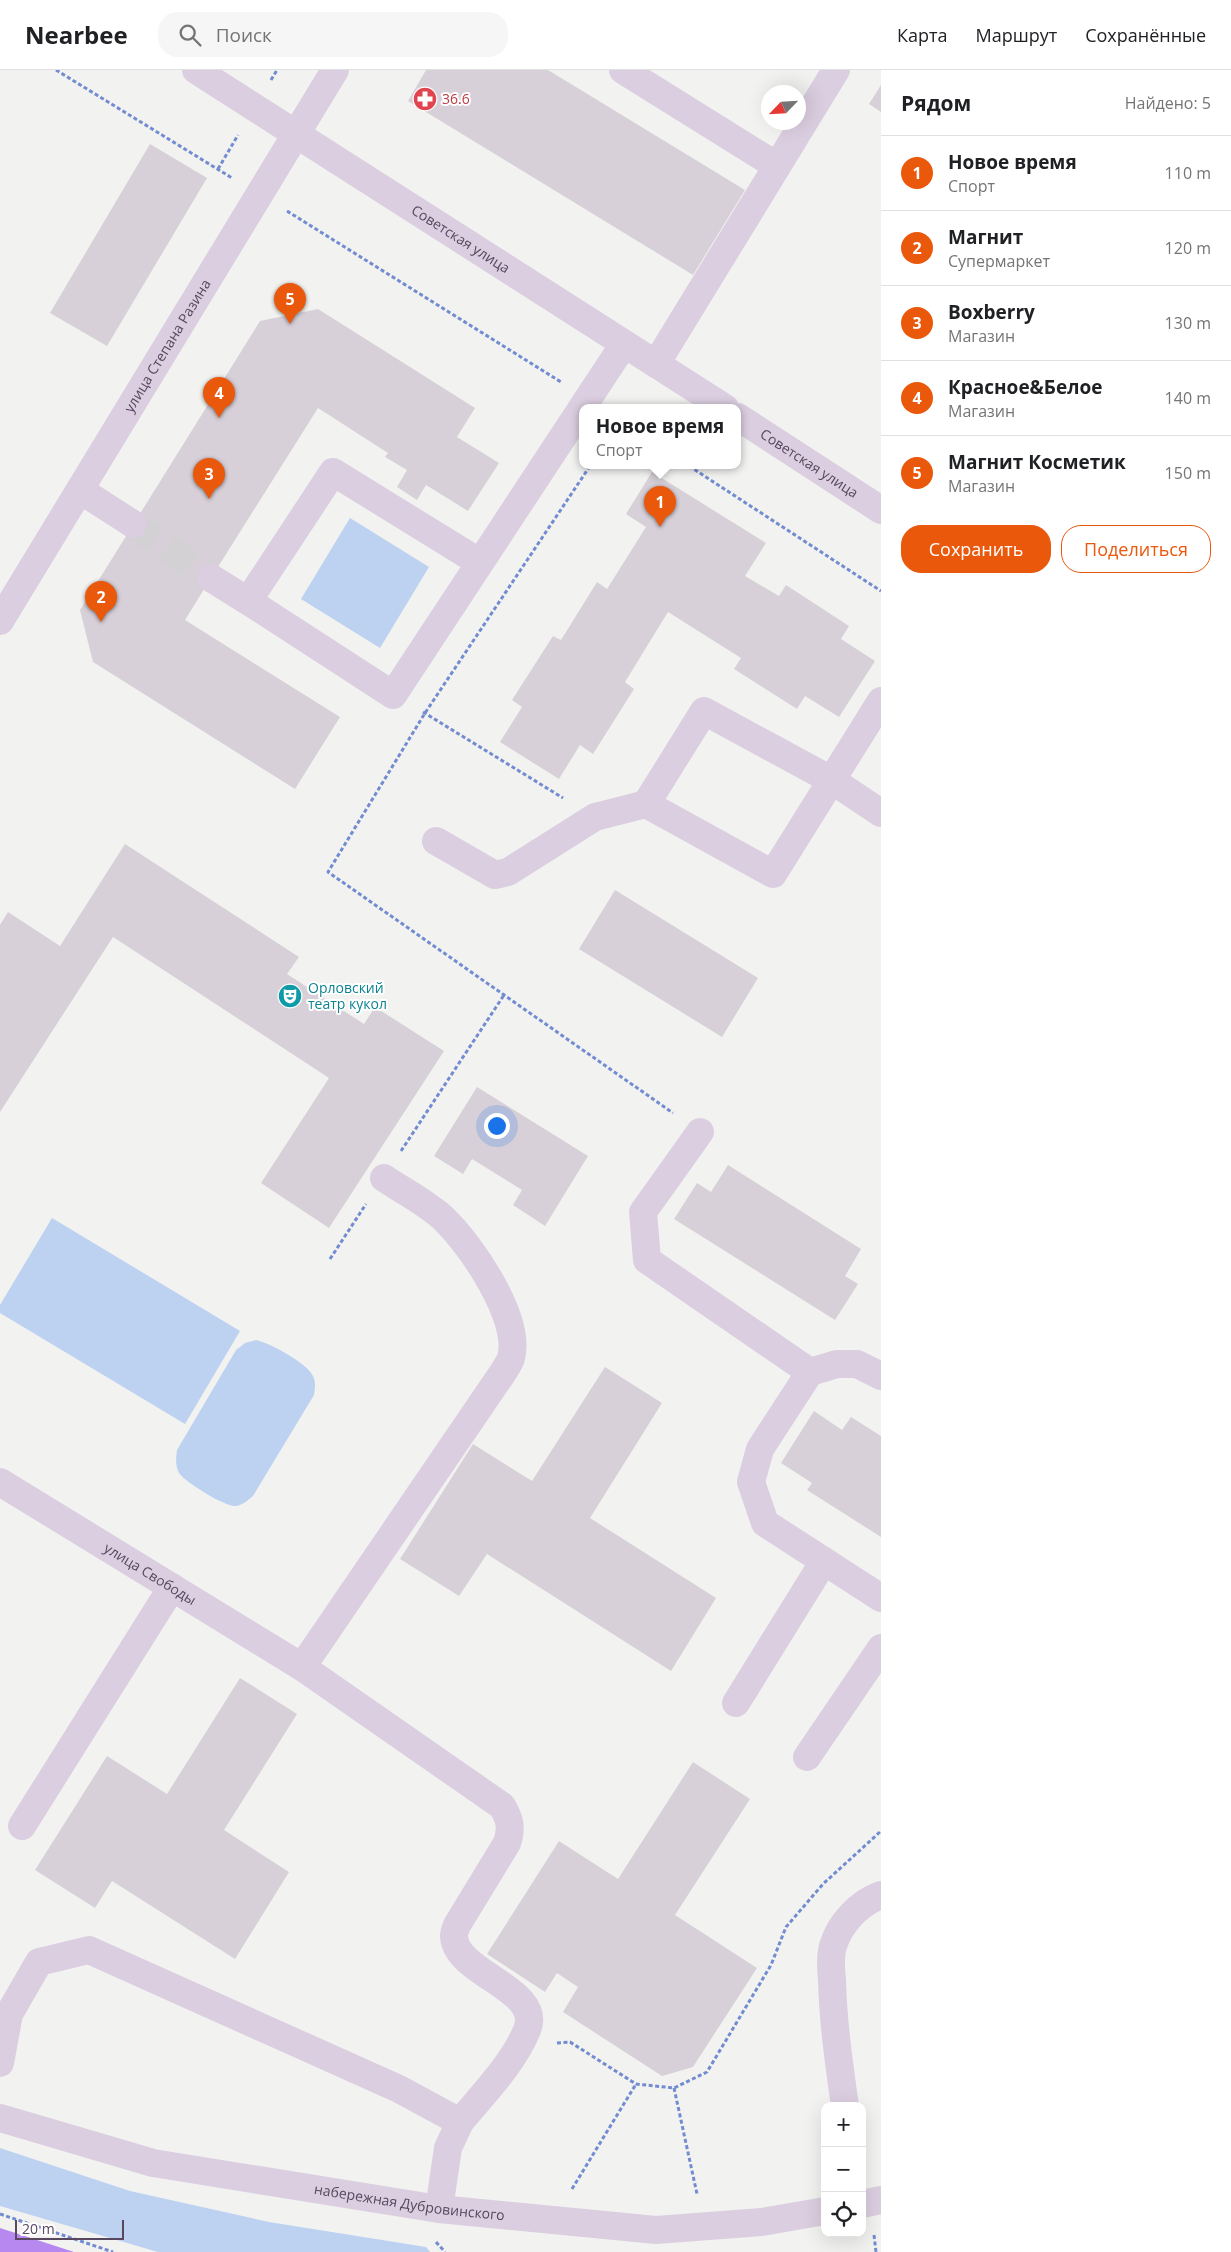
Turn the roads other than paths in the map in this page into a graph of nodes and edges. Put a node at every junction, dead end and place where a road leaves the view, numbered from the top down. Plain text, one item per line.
1 (196, 70) edge
2 (335, 70) edge
3 (622, 70) edge
4 (836, 70) edge
5 (297, 135) junction
6 (777, 166) junction
7 (624, 344) junction
8 (656, 364) junction
9 (585, 404) edge
10 (719, 404) edge
11 (579, 413) edge
12 (741, 419) edge
13 (80, 490) junction
14 (881, 510) edge
15 (133, 524) tunnel mouth
16 (480, 562) junction
17 (211, 578) tunnel mouth
18 (248, 602) junction
19 (0, 621) edge
20 (881, 701) edge
21 (833, 781) junction
22 (646, 804) junction
23 (881, 813) edge
24 (436, 841) dead end
25 (700, 1132) dead end
26 (384, 1178) road end
27 (810, 1372) junction
28 (881, 1376) edge
29 (0, 1482) edge
30 (824, 1561) junction
31 (172, 1587) junction
32 (881, 1598) edge
33 (881, 1648) edge
34 (302, 1667) junction
35 (736, 1703) dead end
36 (807, 1757) dead end
37 (22, 1826) dead end
38 (881, 1895) edge
39 (0, 2063) edge
40 (845, 2102) edge
41 (0, 2118) edge
42 (460, 2122) junction
43 (881, 2200) edge
44 (439, 2209) junction
45 (821, 2212) edge
46 (868, 2215) edge

1 - 5 street, Советская улица
2 - 5 street, улица Степана Разина
3 - 6 street
4 - 6 street
5 - 7 street, Советская улица
5 - 13 street, улица Степана Разина
6 - 8 street
7 - 8 street, Советская улица
7 - 9 street
8 - 10 street, Советская улица
11 - 16 street
12 - 14 street, Советская улица
13 - 15 street
13 - 19 street, улица Степана Разина
16 - 18 street
16 - 18 street
17 - 18 street
20 - 21 street
21 - 22 street
21 - 22 street
21 - 23 street
22 - 24 street
25 - 27 street
26 - 34 street
27 - 28 street
27 - 30 street
29 - 31 street, улица Свободы
30 - 32 street
30 - 35 street
31 - 34 street, улица Свободы
31 - 37 street
33 - 36 street
34 - 42 street, улица Свободы
38 - 40 street
39 - 42 street
41 - 44 street, набережная Дубровинского
42 - 44 street
43 - 46 street
44 - 45 street, набережная Дубровинского

